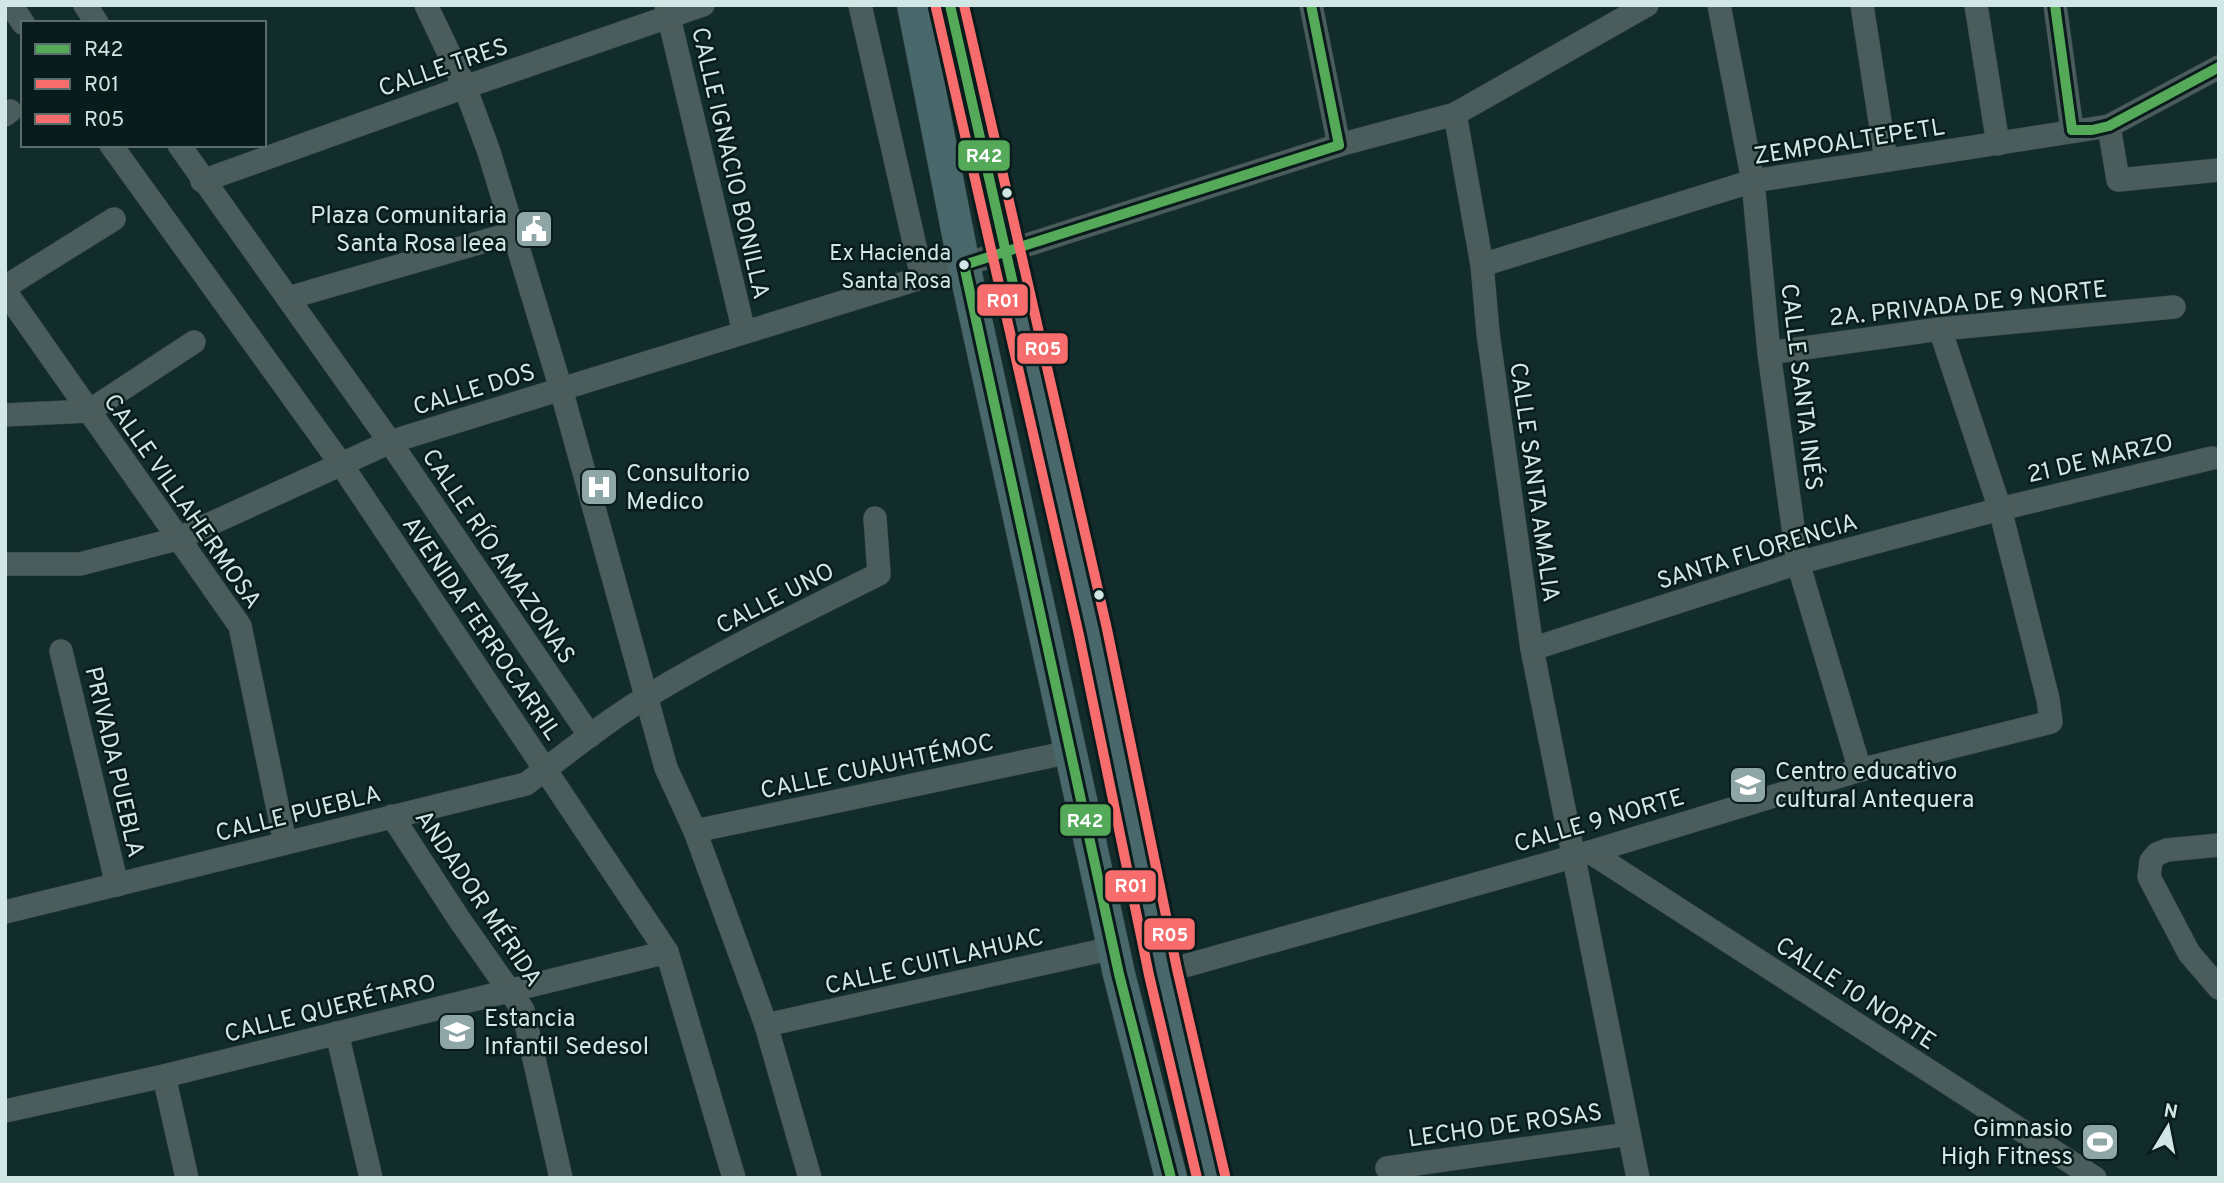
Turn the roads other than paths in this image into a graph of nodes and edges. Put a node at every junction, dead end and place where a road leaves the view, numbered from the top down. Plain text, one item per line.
1 (10, 5) edge
2 (85, 5) edge
3 (426, 5) edge
4 (703, 5) edge
5 (860, 5) edge
6 (913, 5) edge
7 (950, 5) edge
8 (1311, 5) edge
9 (1647, 5) edge
10 (1719, 5) edge
11 (1862, 5) edge
12 (1976, 5) edge
13 (2054, 5) edge
14 (667, 10) edge
15 (22, 21) edge
16 (96, 21) edge
17 (2219, 67) edge
18 (465, 87) junction
19 (1455, 114) junction
20 (2109, 126) junction
21 (2072, 130) junction
22 (1998, 144) junction
23 (1339, 145) junction
24 (112, 147) edge
25 (180, 147) edge
26 (1886, 160) junction
27 (2219, 170) edge
28 (202, 181) junction
29 (1753, 181) junction
30 (114, 219) dead end
31 (513, 233) junction
32 (1005, 251) junction
33 (964, 265) junction
34 (1482, 265) junction
35 (922, 277) junction
36 (5, 289) edge
37 (288, 298) junction
38 (2174, 307) dead end
39 (1940, 329) junction
40 (744, 332) junction
41 (194, 342) dead end
42 (1769, 354) junction
43 (561, 390) junction
44 (89, 411) junction
45 (5, 415) edge
46 (390, 442) junction
47 (2212, 458) dead end
48 (341, 464) junction
49 (2000, 509) junction
50 (876, 518) dead end
51 (177, 538) junction
52 (1798, 563) junction
53 (5, 564) edge
54 (1532, 649) junction
55 (61, 651) dead end
56 (646, 697) junction
57 (590, 736) junction
58 (1070, 752) junction
59 (545, 769) junction
60 (1860, 770) junction
61 (392, 816) junction
62 (695, 831) junction
63 (285, 843) junction
64 (2219, 845) edge
65 (1581, 854) junction
66 (117, 885) junction
67 (5, 912) edge
68 (1113, 948) junction
69 (667, 952) junction
70 (1163, 972) junction
71 (2219, 988) edge
72 (511, 989) junction
73 (766, 1025) junction
74 (337, 1033) junction
75 (164, 1076) junction
76 (5, 1111) edge
77 (1629, 1133) junction
78 (1387, 1168) dead end
79 (187, 1178) edge
80 (371, 1178) edge
81 (561, 1178) edge
82 (734, 1178) edge
83 (810, 1178) edge
84 (1171, 1178) edge
85 (1211, 1178) edge
86 (1638, 1178) edge
87 (2095, 1178) edge

1 - 15 street
2 - 16 street
3 - 18 street
4 - 14 street, CALLE TRES
5 - 35 street
6 - 33 highway
7 - 32 highway
8 - 23 street
9 - 19 street, CALLE DOS
10 - 29 street, CALLE SANTA INÉS
11 - 26 street
12 - 22 street
13 - 21 street
14 - 18 street, CALLE TRES
14 - 40 street, CALLE IGNACIO BONILLA
17 - 20 street, ZEMPOALTEPETL
18 - 28 street, CALLE TRES
18 - 31 street
19 - 23 street, CALLE DOS
19 - 34 street, CALLE SANTA AMALIA
20 - 21 street, ZEMPOALTEPETL
20 - 27 street
21 - 22 street, ZEMPOALTEPETL
22 - 26 street, ZEMPOALTEPETL
23 - 32 street, CALLE DOS
24 - 48 street, AVENIDA FERROCARRIL
25 - 28 street, CALLE RÍO AMAZONAS
26 - 29 street, ZEMPOALTEPETL
28 - 37 street, CALLE RÍO AMAZONAS
29 - 34 street, ZEMPOALTEPETL
29 - 42 street, CALLE SANTA INÉS
30 - 36 street
31 - 37 street
31 - 43 street
32 - 33 street, CALLE DOS
32 - 70 highway
33 - 35 street, CALLE DOS
33 - 58 highway
34 - 54 street, CALLE SANTA AMALIA
35 - 40 street, CALLE DOS
36 - 44 street, CALLE VILLAHERMOSA
37 - 46 street, CALLE RÍO AMAZONAS
38 - 39 street, 2A. PRIVADA DE 9 NORTE
39 - 42 street, 2A. PRIVADA DE 9 NORTE
39 - 49 street
40 - 43 street, CALLE DOS
41 - 44 street
42 - 52 street, CALLE SANTA INÉS
43 - 46 street, CALLE DOS
43 - 56 street
44 - 45 street
44 - 51 street, CALLE VILLAHERMOSA
46 - 48 street, CALLE DOS
46 - 57 street, CALLE RÍO AMAZONAS
47 - 49 street, 21 DE MARZO
48 - 51 street, CALLE DOS
48 - 59 street, AVENIDA FERROCARRIL
49 - 52 street, SANTA FLORENCIA
49 - 60 street, CALLE 9 NORTE
50 - 56 street, CALLE UNO
51 - 53 street, CALLE DOS
51 - 63 street, CALLE VILLAHERMOSA
52 - 54 street, SANTA FLORENCIA
52 - 60 street, CALLE SANTA INÉS
54 - 65 street, CALLE SANTA AMALIA
55 - 66 street, PRIVADA PUEBLA
56 - 57 street
56 - 62 street
57 - 59 street, CALLE PUEBLA
58 - 62 street, CALLE CUAUHTÉMOC
58 - 68 highway
59 - 61 street, CALLE PUEBLA
59 - 69 street, AVENIDA FERROCARRIL
60 - 65 street, CALLE 9 NORTE
61 - 63 street, CALLE PUEBLA
61 - 72 street, ANDADOR MÉRIDA
62 - 73 street
63 - 66 street, CALLE PUEBLA
64 - 71 street
65 - 70 street, CALLE 9 NORTE
65 - 77 street, CALLE SANTA AMALIA
65 - 87 street, CALLE 10 NORTE
66 - 67 street, CALLE PUEBLA
68 - 73 street, CALLE CUITLAHUAC
68 - 84 highway
69 - 72 street, CALLE QUERÉTARO
69 - 82 street, AVENIDA FERROCARRIL
70 - 85 highway
72 - 74 street, CALLE QUERÉTARO
72 - 81 street, ANDADOR MÉRIDA
73 - 83 street
74 - 75 street, CALLE QUERÉTARO
74 - 80 street
75 - 76 street, CALLE QUERÉTARO
75 - 79 street
77 - 78 street, LECHO DE ROSAS
77 - 86 street, CALLE SANTA AMALIA

